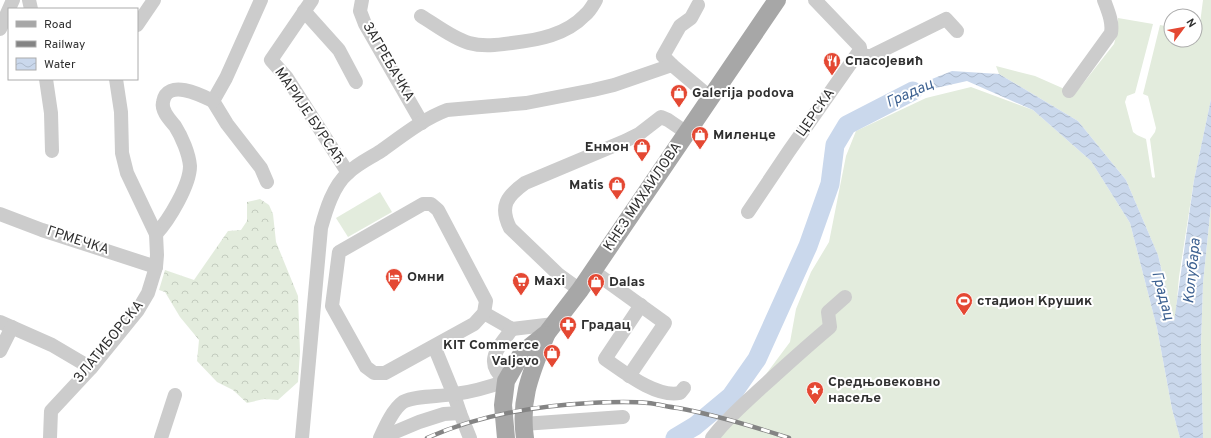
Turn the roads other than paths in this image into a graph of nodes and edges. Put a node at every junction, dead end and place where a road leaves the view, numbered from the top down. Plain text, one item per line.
1 (154, 0) edge
2 (261, 0) edge
3 (362, 0) edge
4 (596, 0) edge
5 (777, 0) edge
6 (815, 0) edge
7 (1104, 0) edge
8 (698, 5) dead end
9 (308, 6) edge
10 (8, 11) edge
11 (420, 16) dead end
12 (138, 24) edge
13 (0, 29) edge
14 (957, 31) dead end
15 (859, 53) junction
16 (672, 65) junction
17 (46, 80) edge
18 (116, 80) edge
19 (356, 82) dead end
20 (1070, 91) dead end
21 (711, 98) junction
22 (213, 101) junction
23 (422, 123) junction
24 (686, 133) junction
25 (52, 151) dead end
26 (348, 173) junction
27 (267, 182) dead end
28 (748, 212) dead end
29 (0, 214) edge
30 (156, 234) junction
31 (156, 267) junction
32 (593, 271) junction
33 (580, 290) junction
34 (845, 297) dead end
35 (641, 305) junction
36 (484, 313) junction
37 (6, 325) edge
38 (550, 328) junction
39 (512, 329) junction
40 (434, 346) junction
41 (0, 351) edge
42 (91, 368) junction
43 (629, 376) junction
44 (506, 381) junction
45 (684, 388) dead end
46 (175, 395) dead end
47 (454, 395) junction
48 (460, 413) junction
49 (623, 417) dead end
50 (525, 434) edge
51 (50, 438) edge
52 (160, 438) edge
53 (302, 438) edge
54 (380, 438) edge
55 (470, 438) edge
56 (506, 438) edge
57 (712, 438) edge

1 - 12 street
2 - 22 street
3 - 23 street, ЗАГРЕБАЧКА
4 - 11 street
5 - 21 main road, КНЕЗ МИХАИЛОВА
6 - 15 street
7 - 20 street
8 - 16 street
9 - 19 street
9 - 26 street, МАРИЈЕ БУРСАЋ
10 - 13 street
14 - 15 street
15 - 28 street, ЦЕРСКА
16 - 21 street
16 - 23 street
17 - 25 street
18 - 30 street, ЗЛАТИБОРСКА
21 - 24 main road, КНЕЗ МИХАИЛОВА
22 - 27 street
22 - 30 street
23 - 26 street
24 - 32 main road, КНЕЗ МИХАИЛОВА
24 - 33 street
26 - 53 street
29 - 31 street, ГРМЕЧКА
30 - 31 street, ЗЛАТИБОРСКА
31 - 42 street, ЗЛАТИБОРСКА
32 - 33 main road, КНЕЗ МИХАИЛОВА
32 - 35 street
33 - 38 main road, КНЕЗ МИХАИЛОВА
34 - 57 street
35 - 43 street
35 - 43 street
36 - 39 street
36 - 40 street
36 - 40 street
37 - 41 street
37 - 42 street
38 - 39 street
38 - 44 main road, КНЕЗ МИХАИЛОВА
38 - 50 main road, КНЕЗ МИХАИЛОВА
39 - 44 street
40 - 47 street
42 - 51 street, ЗЛАТИБОРСКА
43 - 45 street
44 - 47 street
44 - 56 main road, КНЕЗ МИХАИЛОВА
46 - 52 street
47 - 48 street
47 - 54 street
48 - 54 street
48 - 55 street
49 - 50 street

